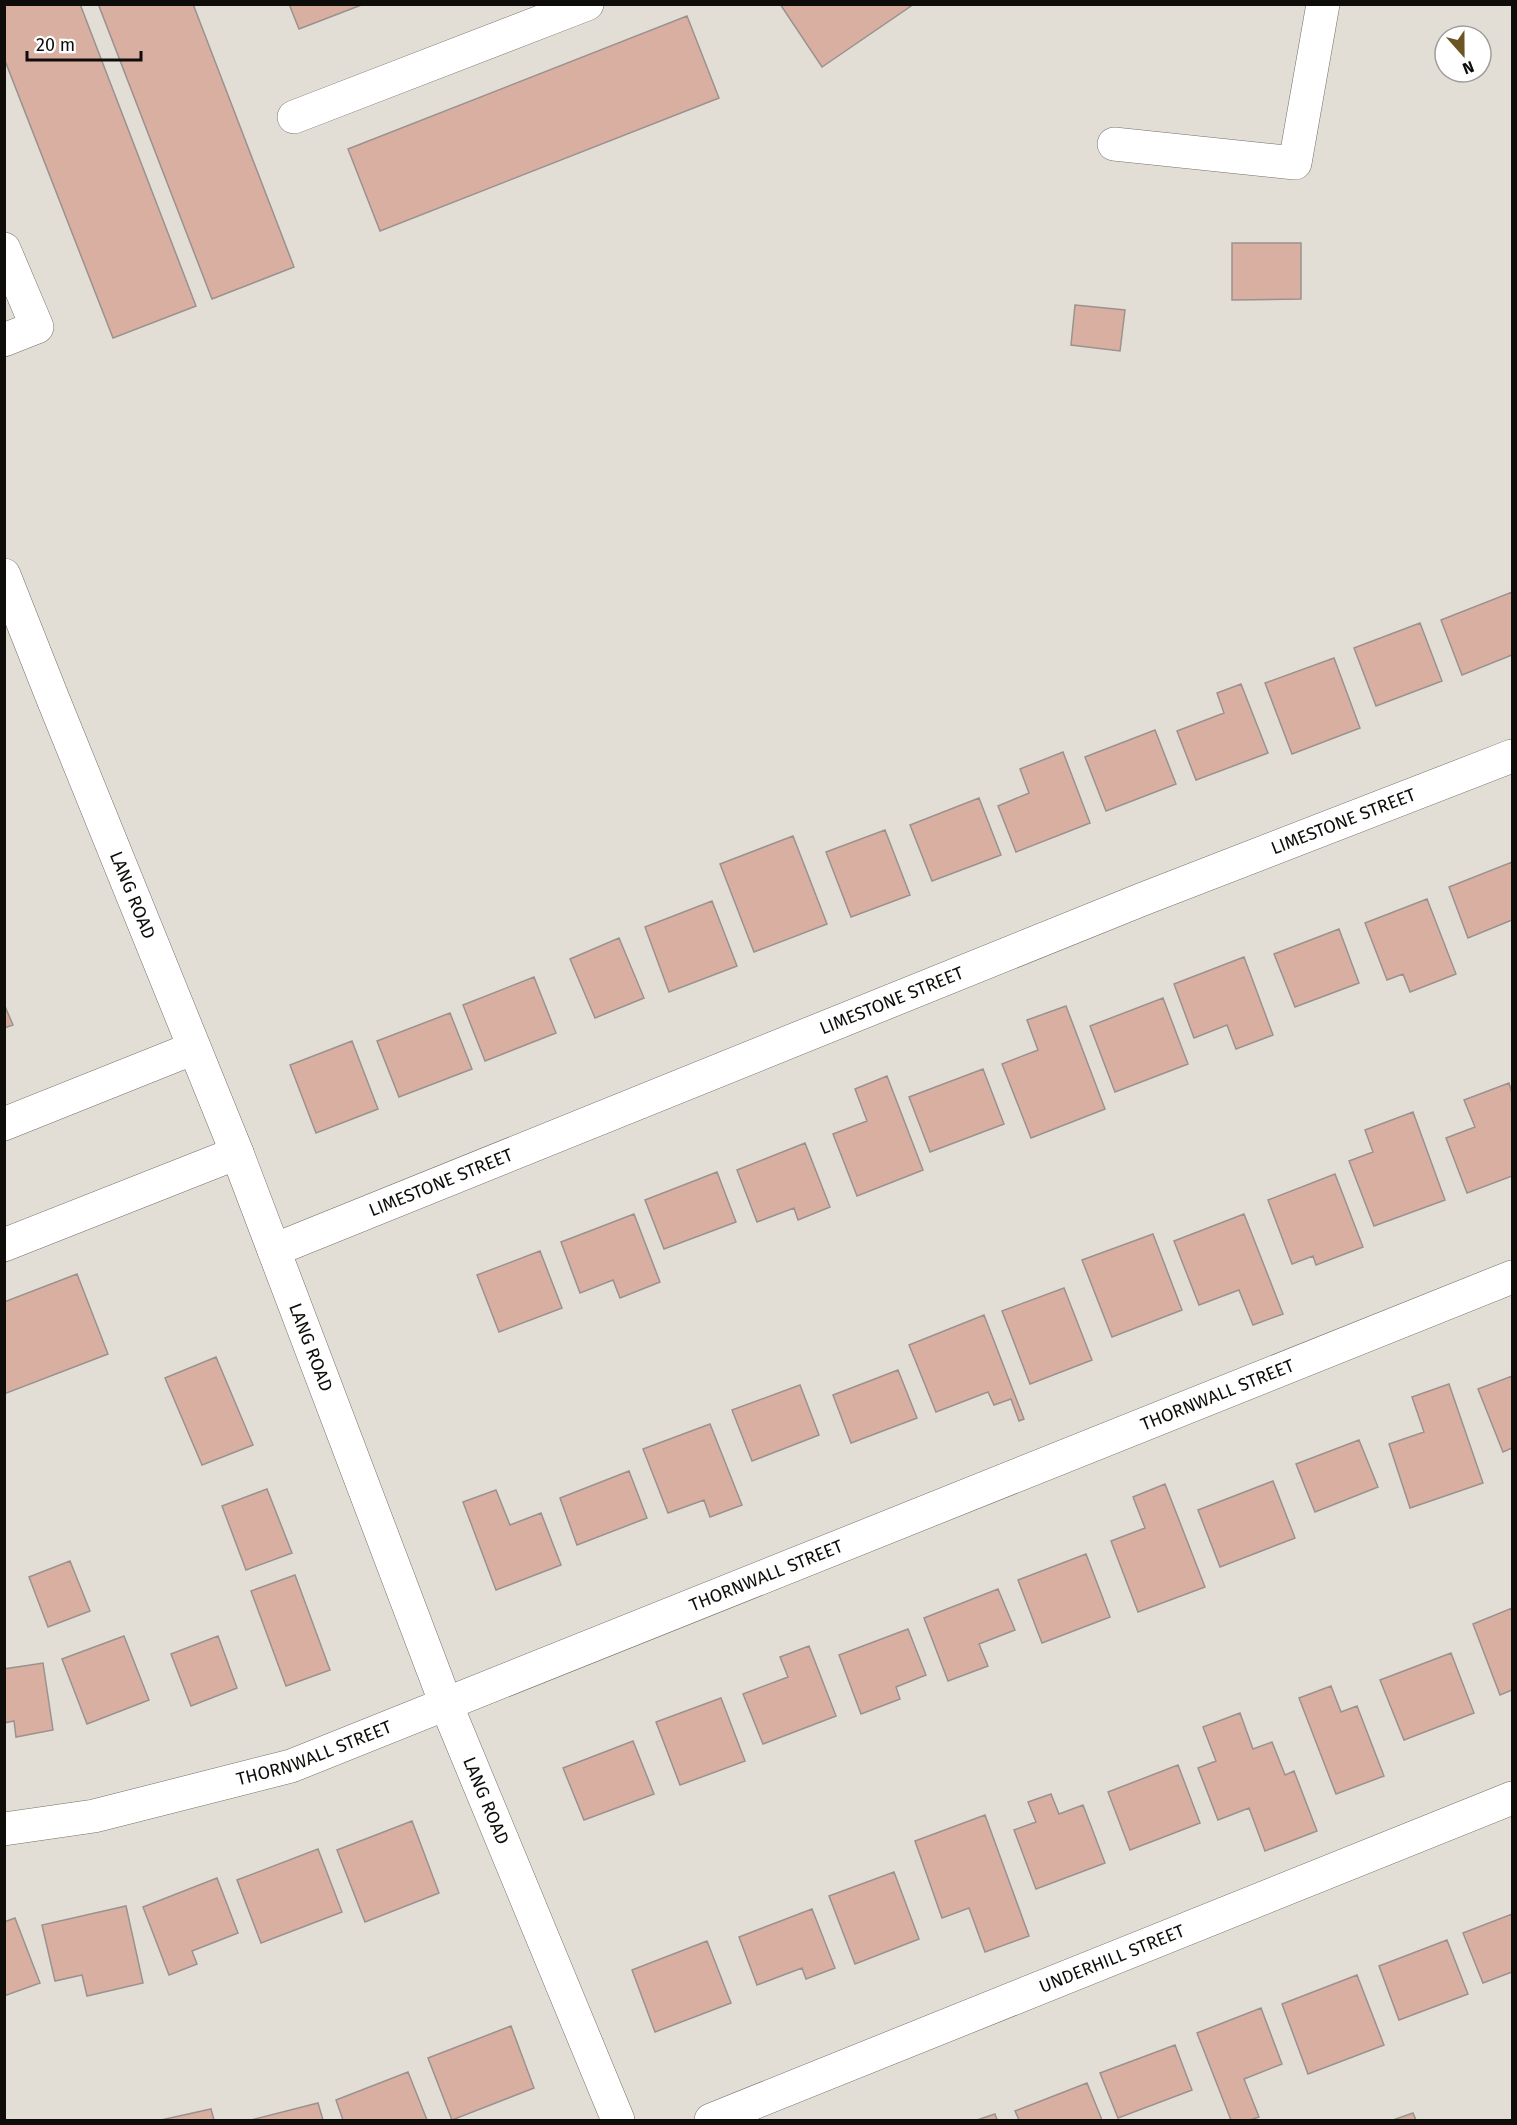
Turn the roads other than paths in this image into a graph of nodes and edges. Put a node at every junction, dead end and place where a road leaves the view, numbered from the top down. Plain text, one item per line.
1 (587, 4) edge
2 (1323, 4) edge
3 (294, 117) dead end
4 (1114, 144) dead end
5 (4, 249) edge
6 (4, 340) edge
7 (4, 575) edge
8 (1512, 756) edge
9 (194, 1048) junction
10 (4, 1124) edge
11 (237, 1153) junction
12 (4, 1245) edge
13 (274, 1250) junction
14 (1512, 1277) edge
15 (446, 1704) junction
16 (1512, 1798) edge
17 (4, 1829) edge
18 (618, 2121) edge
19 (711, 2121) edge

1 - 3 street
2 - 4 street
5 - 6 street
7 - 9 street, LANG ROAD
8 - 13 street, LIMESTONE STREET
9 - 10 street
9 - 11 street, LANG ROAD
11 - 12 street
11 - 13 street, LANG ROAD
13 - 15 street, LANG ROAD
14 - 15 street, THORNWALL STREET
15 - 17 street, THORNWALL STREET
15 - 18 street, LANG ROAD
16 - 19 street, UNDERHILL STREET

